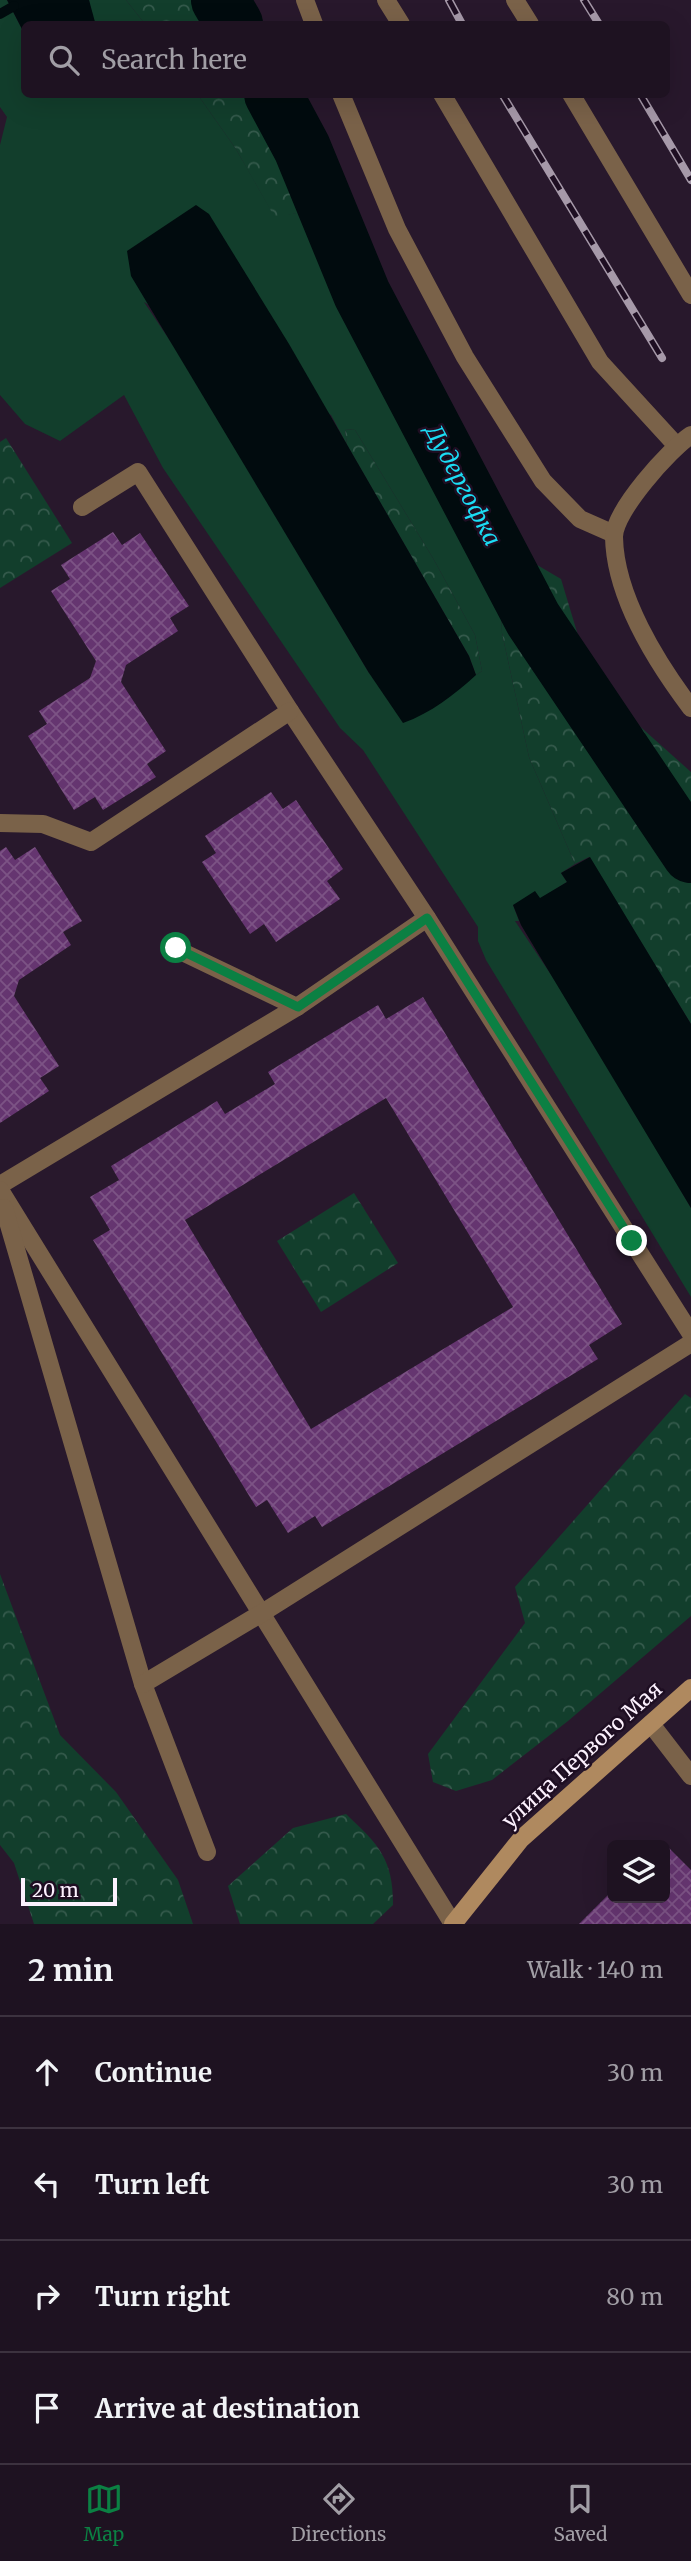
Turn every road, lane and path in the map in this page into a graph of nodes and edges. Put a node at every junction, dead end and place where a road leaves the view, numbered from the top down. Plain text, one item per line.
1 (305, 0) edge
2 (386, 0) edge
3 (515, 0) edge
4 (313, 21) edge
5 (399, 21) edge
6 (528, 21) edge
7 (343, 98) edge
8 (444, 98) edge
9 (573, 98) edge
10 (691, 295) edge
11 (684, 440) edge
12 (82, 507) dead end
13 (614, 534) junction
14 (691, 708) edge
15 (290, 711) junction
16 (0, 822) edge
17 (427, 918) junction
18 (176, 948) dead end
19 (298, 1007) junction
20 (0, 1190) edge
21 (691, 1334) edge
22 (691, 1343) edge
23 (262, 1613) junction
24 (143, 1684) junction
25 (691, 1688) edge
26 (651, 1724) junction
27 (691, 1776) edge
28 (207, 1852) dead end
29 (453, 1924) edge

1 - 4 lane
2 - 5 lane
3 - 6 lane
7 - 13 lane
8 - 11 lane
9 - 10 lane
11 - 13 lane
12 - 15 lane
13 - 14 lane
15 - 16 lane
15 - 17 lane
17 - 19 lane
17 - 21 lane
18 - 19 lane
19 - 20 lane
20 - 23 lane
20 - 24 lane
22 - 23 lane
23 - 24 lane
23 - 29 lane
24 - 28 lane
25 - 26 main road, улица Первого Мая
26 - 27 lane
26 - 29 main road, улица Первого Мая

